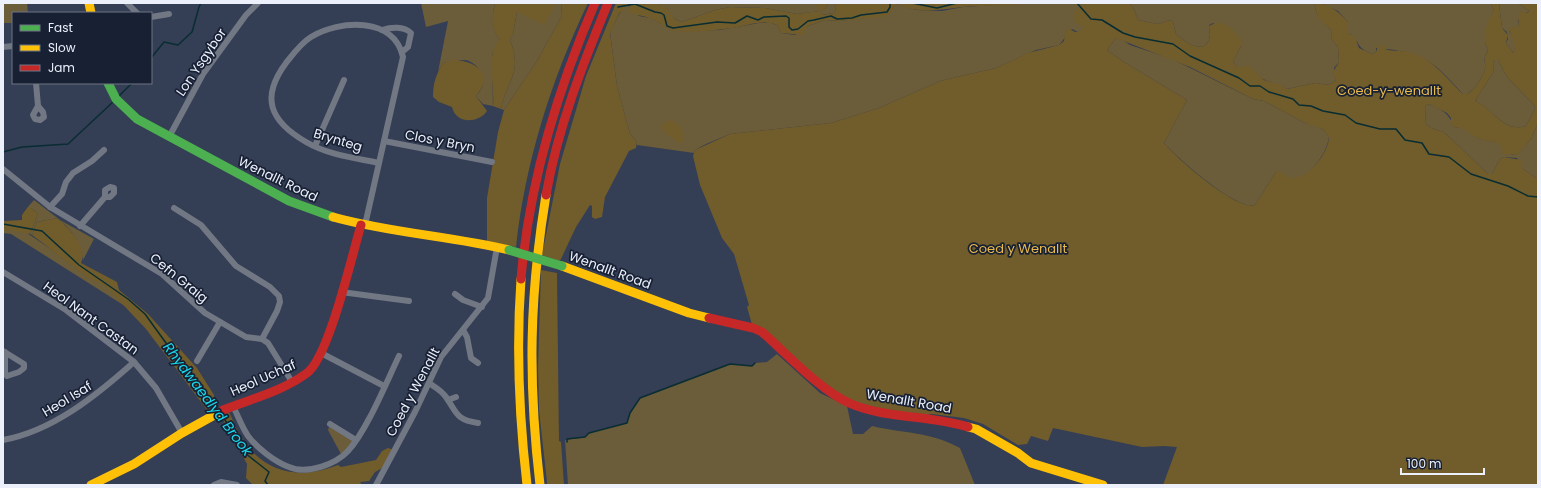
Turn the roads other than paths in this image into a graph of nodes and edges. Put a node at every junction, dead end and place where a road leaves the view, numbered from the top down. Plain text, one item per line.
1 (127, 3) edge
2 (258, 3) edge
3 (595, 3) edge
4 (608, 3) edge
5 (136, 12) edge
6 (169, 14) dead end
7 (152, 17) edge
8 (382, 30) junction
9 (402, 52) junction
10 (344, 80) dead end
11 (36, 84) edge
12 (108, 84) edge
13 (38, 106) dead end
14 (169, 137) junction
15 (384, 141) junction
16 (315, 146) junction
17 (104, 150) dead end
18 (492, 162) dead end
19 (379, 163) junction
20 (3, 169) edge
21 (105, 197) dead end
22 (50, 207) junction
23 (174, 208) dead end
24 (363, 225) junction
25 (80, 226) junction
26 (497, 247) junction
27 (3, 272) edge
28 (341, 292) junction
29 (455, 294) dead end
30 (409, 301) dead end
31 (482, 307) junction
32 (220, 322) junction
33 (463, 330) junction
34 (262, 339) junction
35 (321, 353) junction
36 (399, 356) dead end
37 (197, 361) dead end
38 (134, 362) junction
39 (478, 363) dead end
40 (292, 382) junction
41 (429, 383) junction
42 (384, 386) junction
43 (456, 397) dead end
44 (448, 400) junction
45 (233, 406) junction
46 (478, 423) dead end
47 (330, 424) dead end
48 (182, 433) junction
49 (3, 440) edge
50 (356, 440) junction
51 (91, 485) edge
52 (214, 485) edge
53 (238, 485) edge
54 (376, 485) edge
55 (527, 485) edge
56 (540, 485) edge
57 (1103, 485) edge

1 - 5 street
2 - 14 street, Lon Ysgybor
3 - 55 main road
4 - 56 main road
6 - 7 street
8 - 9 street, Brynteg
8 - 9 street, Brynteg
8 - 16 street, Brynteg
9 - 15 street, Brynteg
10 - 16 street
11 - 13 street
12 - 14 main road, Wenallt Road
14 - 24 main road, Wenallt Road
15 - 18 street, Clos y Bryn
15 - 19 street, Brynteg
16 - 19 street, Brynteg
17 - 22 street
19 - 24 street, Brynteg
20 - 22 street, Cefn Graig
21 - 25 street
22 - 25 street, Cefn Graig
23 - 34 street
24 - 26 main road, Wenallt Road
24 - 28 main road, Heol Uchaf
25 - 32 street, Cefn Graig
26 - 31 street, Coed y Wenallt
26 - 57 main road, Wenallt Road, bridge
27 - 38 street, Heol Nant Castan
28 - 30 street
28 - 35 main road, Heol Uchaf
29 - 31 street
31 - 33 street, Coed y Wenallt
32 - 34 street, Cefn Graig
32 - 37 street
33 - 39 street
33 - 41 street, Coed y Wenallt
34 - 40 street
35 - 40 main road, Heol Uchaf
35 - 42 street
36 - 42 street
38 - 48 street, Heol Nant Castan
38 - 49 street, Heol Isaf
40 - 45 main road, Heol Uchaf
41 - 44 street
41 - 54 street, Coed y Wenallt
42 - 50 street
43 - 44 street
44 - 46 street
45 - 48 main road, Heol Uchaf
45 - 50 street
47 - 50 street
48 - 51 main road, Heol Uchaf
52 - 53 street

